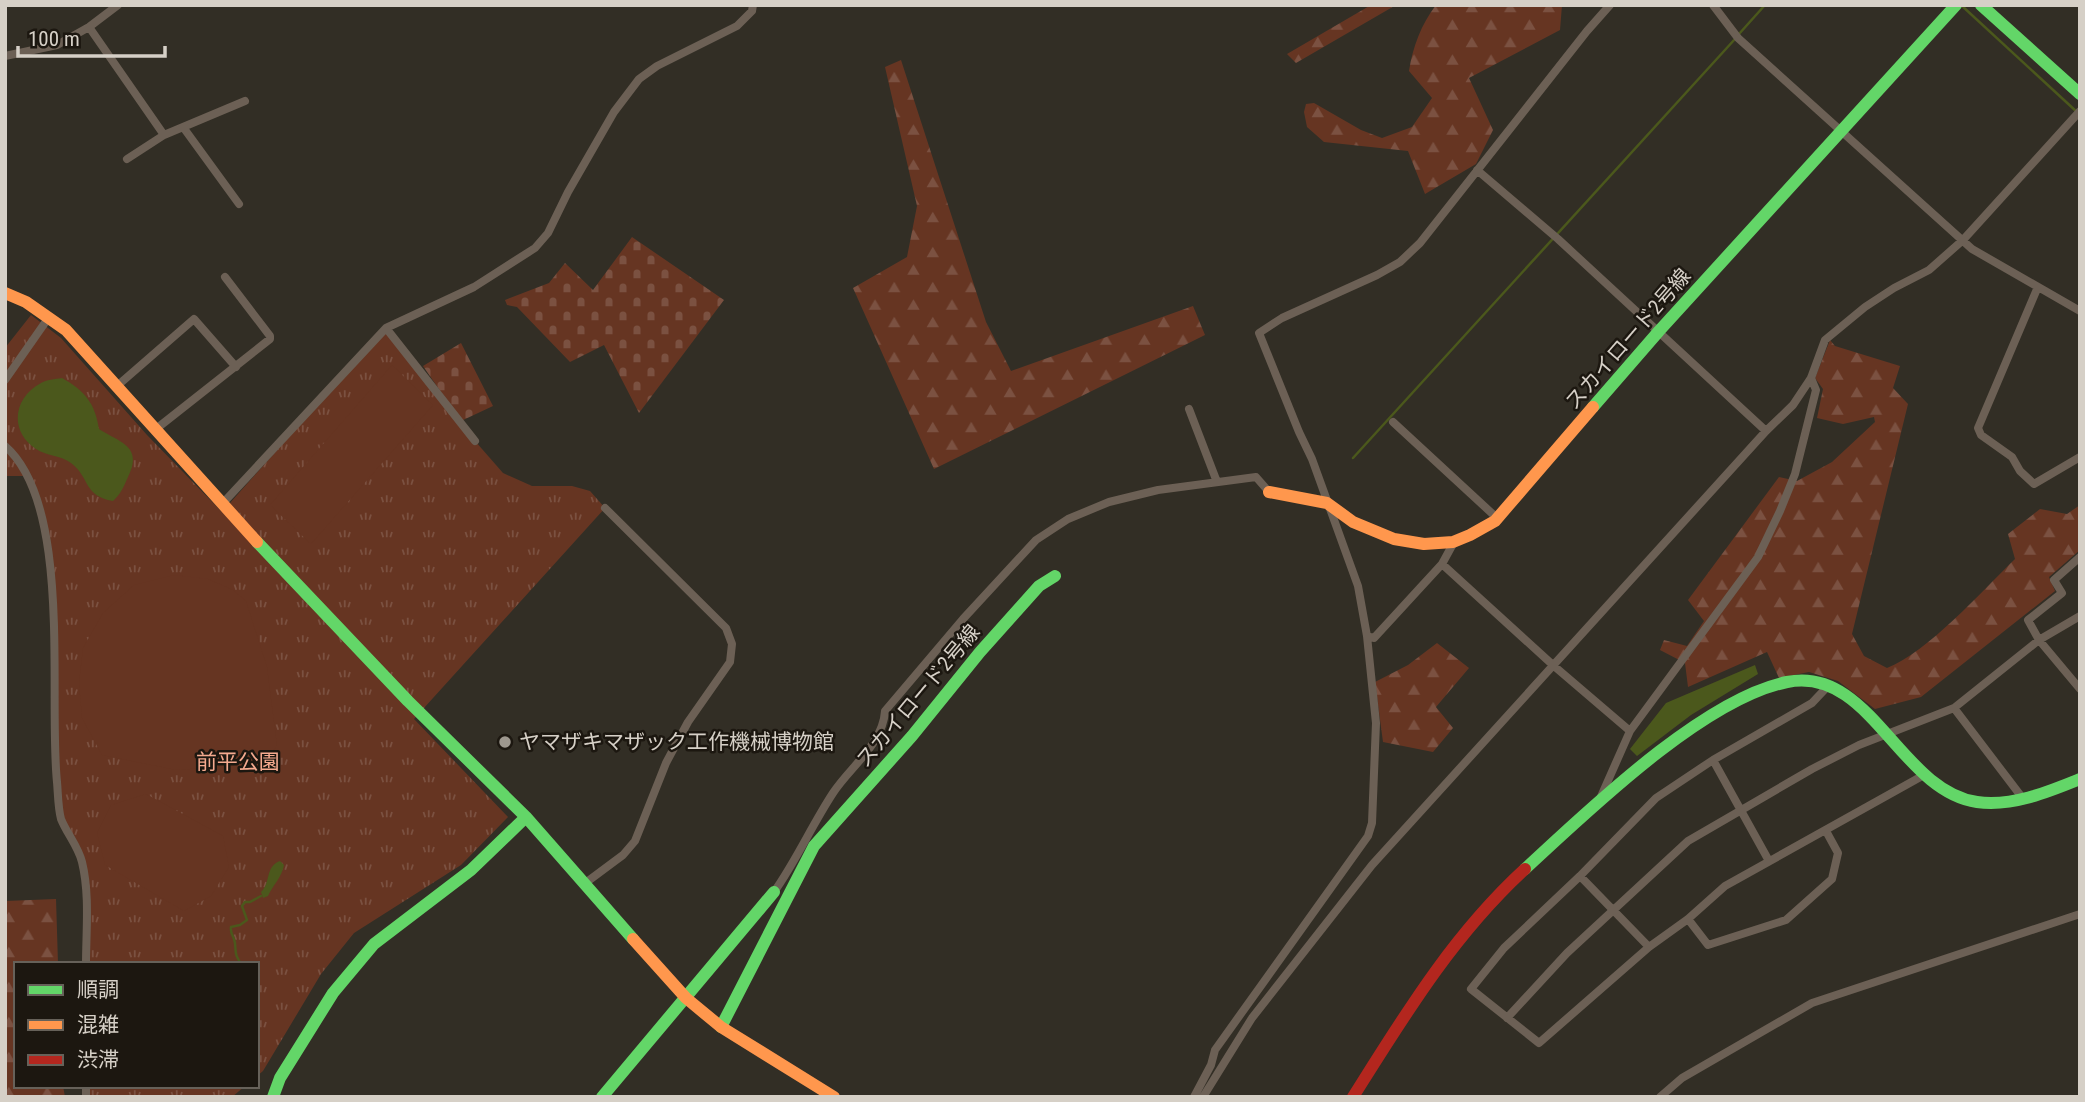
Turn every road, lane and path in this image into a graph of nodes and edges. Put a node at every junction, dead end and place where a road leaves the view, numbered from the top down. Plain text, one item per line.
1 (118, 5) edge
2 (753, 5) edge
3 (1610, 5) edge
4 (1713, 5) edge
5 (1981, 5) edge
6 (1955, 7) edge
7 (89, 27) junction
8 (5, 56) edge
9 (2080, 94) edge
10 (245, 101) dead end
11 (2078, 113) edge
12 (183, 127) junction
13 (1841, 132) junction
14 (164, 135) junction
15 (127, 159) dead end
16 (1476, 170) junction
17 (239, 204) dead end
18 (1963, 240) junction
19 (225, 277) dead end
20 (2038, 289) junction
21 (5, 293) edge
22 (2080, 311) edge
23 (49, 317) junction
24 (386, 328) junction
25 (1658, 331) junction
26 (236, 367) junction
27 (1811, 378) junction
28 (5, 380) edge
29 (117, 386) junction
30 (1189, 410) dead end
31 (1394, 422) dead end
32 (156, 429) junction
33 (1766, 431) junction
34 (475, 441) dead end
35 (5, 446) edge
36 (2080, 457) edge
37 (1217, 482) junction
38 (1269, 492) joint
39 (223, 503) junction
40 (1327, 503) junction
41 (605, 508) dead end
42 (1497, 518) junction
43 (1454, 541) junction
44 (2080, 557) edge
45 (1442, 564) junction
46 (1055, 576) dead end
47 (2080, 616) edge
48 (1367, 636) junction
49 (2039, 640) junction
50 (1554, 666) junction
51 (1828, 686) junction
52 (2079, 686) edge
53 (1954, 708) junction
54 (1630, 731) junction
55 (1886, 734) junction
56 (1713, 760) junction
57 (1924, 775) junction
58 (2080, 779) edge
59 (2024, 800) junction
60 (1596, 807) junction
61 (1742, 811) junction
62 (526, 817) junction
63 (1826, 831) junction
64 (1769, 861) junction
65 (1580, 876) junction
66 (584, 884) junction
67 (774, 892) joint
68 (1614, 909) junction
69 (2080, 914) edge
70 (1688, 919) junction
71 (1648, 947) junction
72 (86, 962) edge
73 (686, 998) junction
74 (1507, 1018) junction
75 (721, 1027) junction
76 (273, 1097) edge
77 (602, 1097) edge
78 (834, 1097) edge
79 (1194, 1097) edge
80 (1203, 1097) edge
81 (1353, 1097) edge
82 (1660, 1097) edge

1 - 7 street
2 - 24 street
3 - 16 street
4 - 13 street
5 - 9 street
6 - 13 street, スカイロード2号線
7 - 8 street
7 - 14 street
10 - 12 street
11 - 18 street
12 - 14 street
12 - 17 street
13 - 18 street
13 - 25 street, スカイロード2号線
14 - 15 street
16 - 25 street
16 - 40 street
18 - 20 street
18 - 27 street
19 - 26 street
20 - 22 street
20 - 36 street
21 - 23 street
23 - 28 street
23 - 29 street
24 - 34 street
24 - 39 street
25 - 33 street
25 - 42 street, スカイロード2号線
26 - 29 street
26 - 32 street
27 - 33 street
27 - 54 street
29 - 32 street
30 - 37 street
31 - 42 street
32 - 39 street
33 - 50 street
35 - 72 street
37 - 38 street
37 - 67 street
38 - 40 street, スカイロード2号線
39 - 62 street
40 - 43 street, スカイロード2号線
40 - 48 street
41 - 66 street
42 - 43 street, スカイロード2号線
43 - 45 street
44 - 49 street
45 - 48 street
45 - 50 street
46 - 75 street, スカイロード2号線
47 - 49 street
48 - 79 street
49 - 52 street
49 - 53 street
50 - 54 street
50 - 80 street
51 - 55 street
51 - 56 street
51 - 60 street
53 - 55 street
53 - 59 street
54 - 60 street
55 - 57 street
55 - 61 street
56 - 61 street
56 - 65 street
57 - 59 street
57 - 63 street
58 - 59 street
60 - 81 street
61 - 64 street
61 - 68 street
62 - 66 street
62 - 76 street
63 - 64 street
63 - 70 street
64 - 70 street
65 - 68 street
65 - 74 street
66 - 73 street
67 - 73 street
68 - 71 street
68 - 74 street
69 - 82 street
70 - 71 street
71 - 74 street
73 - 75 street
73 - 77 street
75 - 78 street

